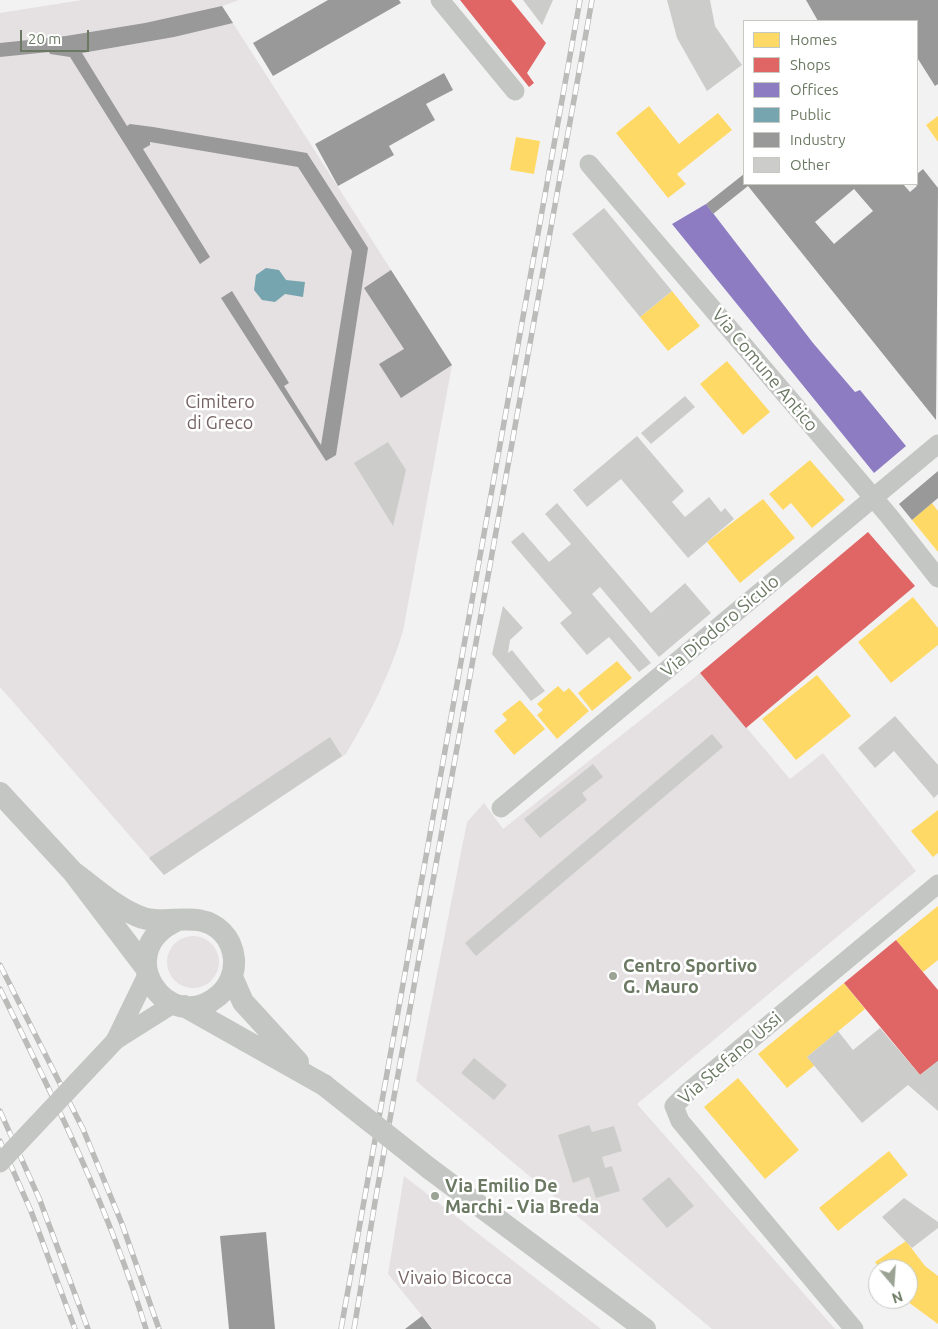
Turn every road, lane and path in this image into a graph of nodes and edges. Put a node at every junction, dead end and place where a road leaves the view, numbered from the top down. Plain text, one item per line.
1 (440, 0) edge
2 (515, 91) dead end
3 (590, 164) dead end
4 (938, 444) edge
5 (874, 498) junction
6 (938, 578) edge
7 (0, 793) edge
8 (501, 808) dead end
9 (73, 872) junction
10 (938, 884) edge
11 (176, 921) junction
12 (147, 972) junction
13 (232, 977) junction
14 (179, 1005) junction
15 (137, 1017) junction
16 (317, 1080) junction
17 (0, 1163) edge
18 (645, 1329) edge
19 (854, 1329) edge

1 - 2 street
3 - 5 street, Via Comune Antico
4 - 5 street, Via Diodoro Siculo
5 - 6 street, Via Comune Antico
5 - 8 street, Via Diodoro Siculo
7 - 9 street
9 - 11 street
9 - 12 street
10 - 19 street, Via Stefano Ussi
11 - 12 street
11 - 13 street
12 - 14 street
12 - 15 street
13 - 14 street
13 - 16 street
14 - 15 street
14 - 16 street
15 - 17 street, bridge
16 - 18 street, bridge

